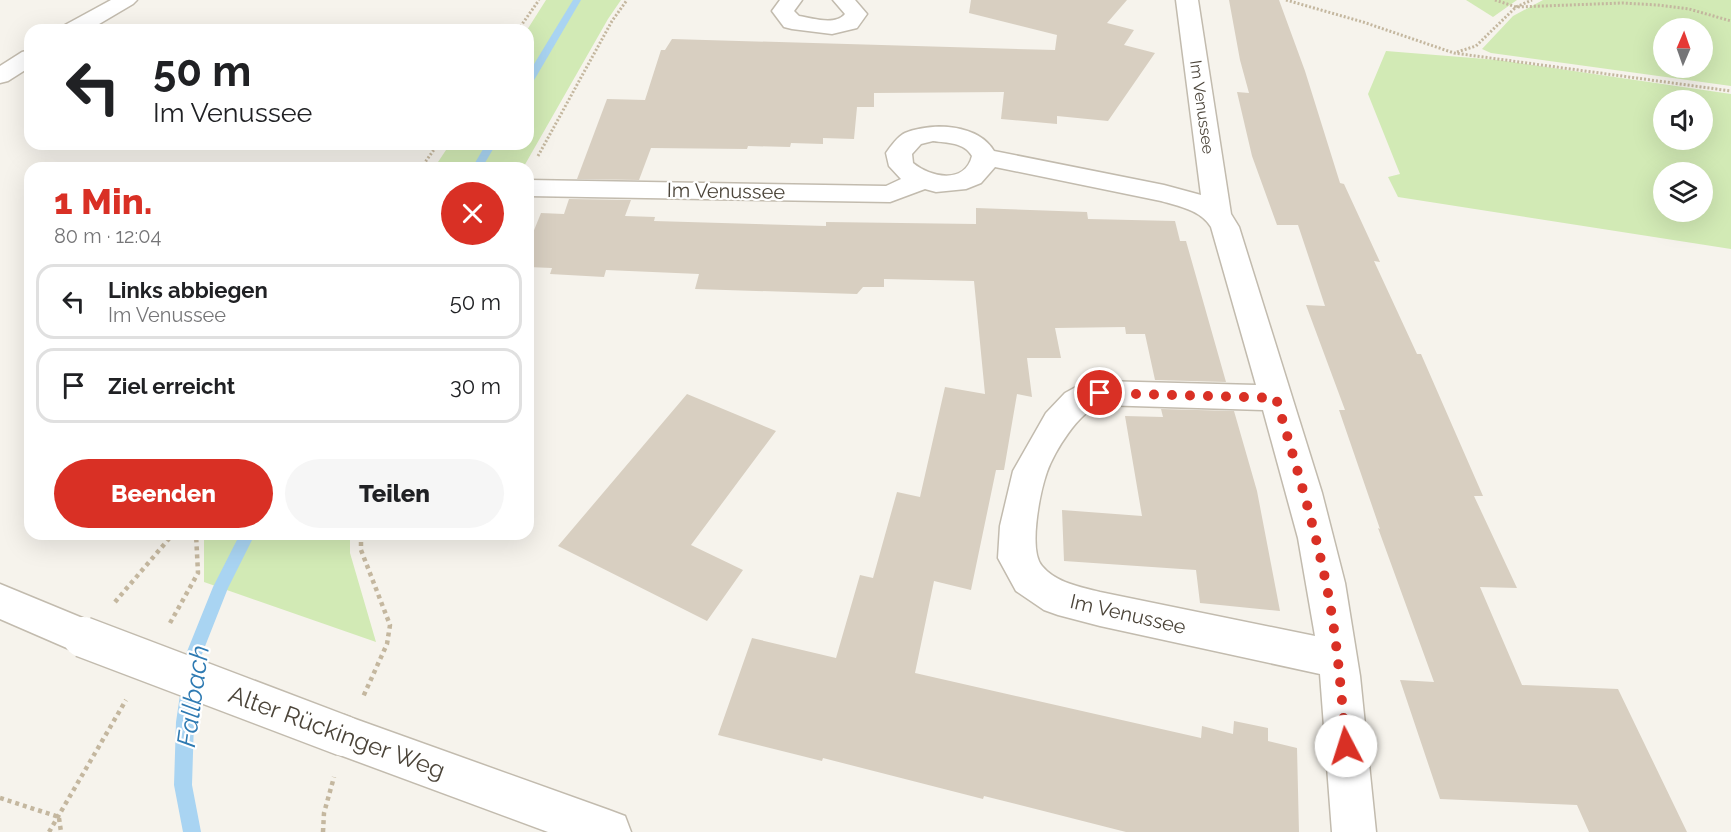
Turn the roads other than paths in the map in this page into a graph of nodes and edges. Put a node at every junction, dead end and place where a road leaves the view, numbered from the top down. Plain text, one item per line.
1 (126, 0) edge
2 (791, 0) edge
3 (844, 0) edge
4 (1187, 0) edge
5 (84, 24) edge
6 (24, 61) edge
7 (0, 76) edge
8 (986, 157) junction
9 (534, 177) edge
10 (922, 180) junction
11 (1217, 214) junction
12 (1276, 398) junction
13 (0, 601) edge
14 (1338, 659) junction
15 (609, 832) edge
16 (1354, 832) edge

1 - 5 street
2 - 3 street
4 - 11 street, Im Venussee
6 - 7 street
8 - 10 street
8 - 10 street
8 - 11 street
9 - 10 street, Im Venussee
11 - 12 street, Im Venussee
12 - 14 street, Im Venussee
12 - 14 street, Im Venussee
13 - 15 street, Alter Rückinger Weg, bridge
14 - 16 street, Im Venussee

